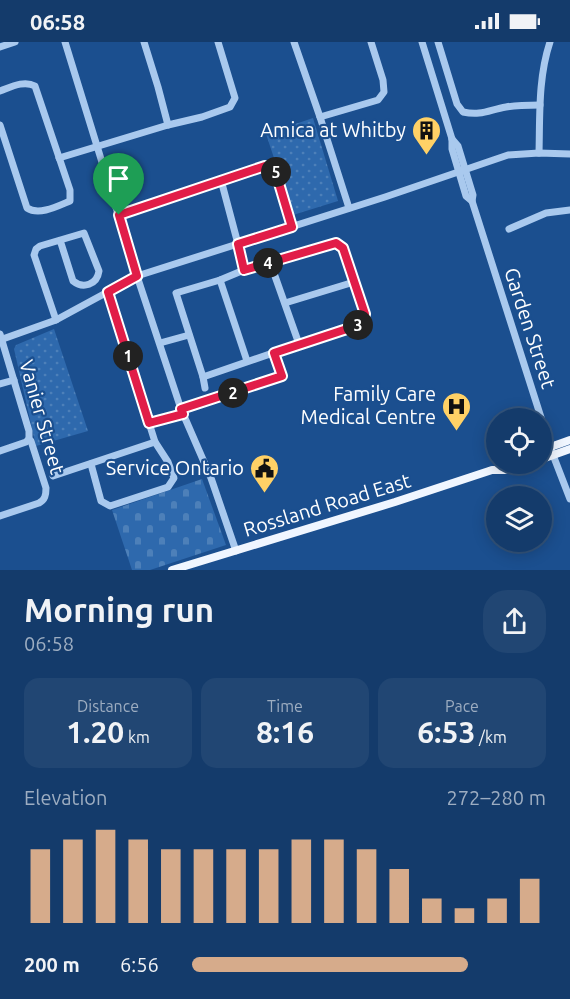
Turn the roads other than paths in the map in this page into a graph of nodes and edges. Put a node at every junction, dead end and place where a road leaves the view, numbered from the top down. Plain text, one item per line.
1 (15, 42) edge
2 (65, 42) edge
3 (144, 42) edge
4 (218, 42) edge
5 (294, 42) edge
6 (371, 42) edge
7 (422, 42) edge
8 (438, 42) edge
9 (550, 42) edge
10 (0, 47) edge
11 (0, 91) edge
12 (540, 105) junction
13 (320, 117) junction
14 (0, 125) edge
15 (168, 125) junction
16 (98, 146) junction
17 (539, 153) junction
18 (570, 154) edge
19 (59, 158) junction
20 (462, 171) junction
21 (221, 180) junction
22 (349, 208) junction
23 (570, 210) edge
24 (119, 215) junction
25 (292, 227) junction
26 (508, 229) dead end
27 (60, 240) junction
28 (238, 244) junction
29 (270, 262) junction
30 (244, 270) junction
31 (137, 276) junction
32 (220, 280) junction
33 (354, 282) junction
34 (172, 284) dead end
35 (108, 292) junction
36 (176, 294) junction
37 (285, 303) junction
38 (56, 320) junction
39 (189, 335) junction
40 (1, 337) edge
41 (160, 343) junction
42 (299, 344) junction
43 (274, 353) junction
44 (247, 361) junction
45 (203, 377) junction
46 (14, 380) junction
47 (0, 384) edge
48 (205, 388) dead end
49 (535, 408) edge
50 (182, 411) junction
51 (149, 423) junction
52 (29, 439) junction
53 (570, 440) edge
54 (155, 442) junction
55 (552, 448) edge
56 (570, 449) edge
57 (0, 450) edge
58 (552, 450) edge
59 (552, 459) edge
60 (92, 464) junction
61 (486, 472) edge
62 (53, 476) dead end
63 (570, 498) edge
64 (0, 516) edge
65 (236, 550) junction
66 (172, 570) edge

1 - 10 street
2 - 16 street
3 - 15 street
4 - 15 street
5 - 13 street
6 - 13 street
7 - 20 street, Garden Street
8 - 12 street
9 - 12 street
11 - 19 street
12 - 17 street
13 - 22 street
14 - 19 street
15 - 16 street
16 - 19 street
16 - 24 street
17 - 18 street
17 - 20 street
20 - 22 street
20 - 49 street, Garden Street
21 - 24 street
21 - 25 street
21 - 28 street
22 - 25 street
23 - 26 street
24 - 31 street
25 - 28 street
27 - 27 street
27 - 38 street
28 - 30 street
28 - 31 street
29 - 30 street
29 - 33 street
29 - 37 street
30 - 32 street
31 - 35 street
31 - 41 street
32 - 36 street
32 - 44 street
33 - 37 street
33 - 42 street
34 - 36 street
35 - 38 street
35 - 51 street
36 - 39 street
37 - 42 street
38 - 40 street
39 - 41 street
39 - 45 street
40 - 46 street, Vanier Street
41 - 50 street
42 - 43 street
43 - 44 street
43 - 50 street
44 - 45 street
45 - 48 street
46 - 47 street
46 - 52 street, Vanier Street
50 - 51 street
50 - 65 street
51 - 54 street
52 - 57 street
52 - 64 street, Vanier Street
53 - 55 main road
54 - 60 street
54 - 60 street
56 - 58 main road
59 - 63 street, Garden Street
60 - 62 street
61 - 65 main road, Rossland Road East
65 - 66 main road, Rossland Road East

